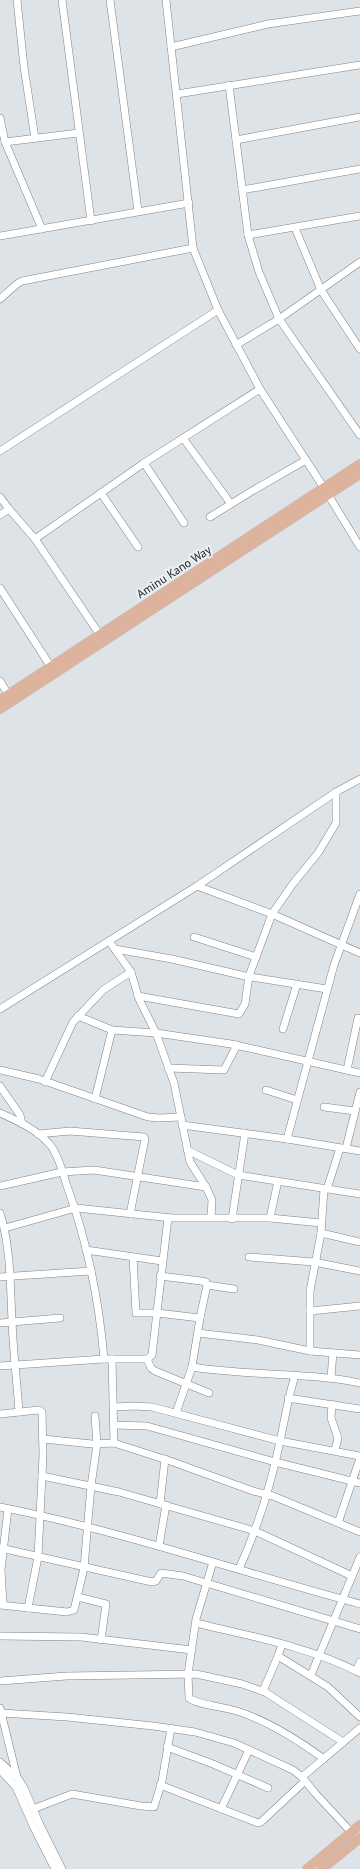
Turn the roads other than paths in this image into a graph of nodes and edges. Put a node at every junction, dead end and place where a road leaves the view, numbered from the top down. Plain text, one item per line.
1 (17, 0) edge
2 (62, 0) edge
3 (110, 0) edge
4 (166, 0) edge
5 (360, 11) edge
6 (171, 47) junction
7 (360, 65) edge
8 (229, 85) junction
9 (177, 94) junction
10 (360, 117) edge
11 (0, 118) edge
12 (78, 133) junction
13 (35, 138) junction
14 (236, 140) junction
15 (5, 142) junction
16 (360, 169) edge
17 (242, 190) junction
18 (189, 203) junction
19 (138, 211) junction
20 (360, 216) edge
21 (91, 221) junction
22 (295, 228) junction
23 (42, 229) junction
24 (248, 235) junction
25 (0, 236) edge
26 (193, 248) junction
27 (360, 262) edge
28 (321, 290) junction
29 (0, 299) edge
30 (218, 310) junction
31 (279, 319) junction
32 (236, 345) junction
33 (360, 349) edge
34 (260, 389) junction
35 (360, 435) edge
36 (183, 438) junction
37 (0, 451) edge
38 (306, 460) junction
39 (144, 463) junction
40 (360, 464) edge
41 (360, 474) edge
42 (326, 491) junction
43 (101, 493) junction
44 (0, 496) edge
45 (231, 504) junction
46 (9, 509) junction
47 (0, 515) edge
48 (210, 517) dead end
49 (184, 522) dead end
50 (35, 539) junction
51 (138, 547) dead end
52 (360, 547) edge
53 (0, 588) edge
54 (100, 635) junction
55 (51, 667) junction
56 (0, 681) edge
57 (8, 694) junction
58 (0, 700) edge
59 (0, 709) edge
60 (360, 779) edge
61 (336, 792) junction
62 (197, 886) junction
63 (360, 894) edge
64 (272, 914) junction
65 (194, 937) dead end
66 (109, 941) junction
67 (341, 945) junction
68 (115, 949) junction
69 (360, 954) edge
70 (256, 957) junction
71 (131, 972) junction
72 (249, 976) junction
73 (297, 984) junction
74 (327, 989) junction
75 (138, 996) junction
76 (0, 1009) edge
77 (78, 1016) junction
78 (358, 1018) dead end
79 (283, 1029) dead end
80 (112, 1030) junction
81 (156, 1033) junction
82 (237, 1045) junction
83 (308, 1061) junction
84 (168, 1068) junction
85 (0, 1070) edge
86 (347, 1070) junction
87 (360, 1073) edge
88 (45, 1082) junction
89 (0, 1086) edge
90 (266, 1090) dead end
91 (360, 1092) edge
92 (95, 1099) junction
93 (297, 1100) junction
94 (324, 1107) dead end
95 (355, 1111) junction
96 (0, 1113) edge
97 (181, 1117) junction
98 (22, 1124) junction
99 (182, 1125) junction
100 (245, 1133) junction
101 (38, 1134) junction
102 (287, 1139) junction
103 (343, 1148) junction
104 (187, 1150) junction
105 (360, 1151) edge
106 (62, 1172) junction
107 (238, 1175) junction
108 (139, 1176) junction
109 (278, 1181) junction
110 (0, 1186) edge
111 (206, 1187) junction
112 (326, 1189) junction
113 (360, 1194) edge
114 (76, 1208) junction
115 (0, 1213) edge
116 (130, 1214) junction
117 (168, 1218) junction
118 (211, 1218) junction
119 (270, 1218) junction
120 (232, 1219) junction
121 (321, 1223) junction
122 (4, 1228) junction
123 (321, 1232) junction
124 (3, 1239) edge
125 (360, 1242) edge
126 (86, 1250) junction
127 (133, 1257) junction
128 (249, 1257) dead end
129 (162, 1261) junction
130 (314, 1262) junction
131 (360, 1271) edge
132 (91, 1272) junction
133 (11, 1276) junction
134 (160, 1276) junction
135 (0, 1277) edge
136 (207, 1284) junction
137 (234, 1289) dead end
138 (360, 1306) edge
139 (310, 1312) junction
140 (157, 1313) junction
141 (60, 1318) dead end
142 (200, 1318) junction
143 (12, 1322) junction
144 (0, 1323) edge
145 (198, 1333) junction
146 (310, 1350) junction
147 (333, 1353) junction
148 (360, 1354) edge
149 (104, 1359) junction
150 (112, 1359) junction
151 (147, 1359) junction
152 (16, 1365) junction
153 (0, 1366) edge
154 (192, 1367) junction
155 (295, 1376) junction
156 (331, 1377) junction
157 (360, 1383) edge
158 (186, 1384) junction
159 (209, 1393) dead end
160 (288, 1398) junction
161 (332, 1404) junction
162 (114, 1407) junction
163 (360, 1409) edge
164 (18, 1412) junction
165 (176, 1413) junction
166 (0, 1414) edge
167 (95, 1416) dead end
168 (114, 1425) junction
169 (43, 1439) junction
170 (280, 1441) junction
171 (114, 1443) junction
172 (97, 1444) junction
173 (335, 1450) junction
174 (360, 1457) edge
175 (166, 1459) junction
176 (275, 1462) junction
177 (42, 1476) junction
178 (356, 1482) edge
179 (91, 1486) junction
180 (266, 1494) junction
181 (163, 1504) junction
182 (0, 1507) edge
183 (8, 1509) junction
184 (39, 1515) junction
185 (338, 1523) junction
186 (88, 1527) junction
187 (255, 1531) junction
188 (360, 1532) edge
189 (159, 1546) junction
190 (1, 1548) edge
191 (38, 1557) junction
192 (360, 1557) edge
193 (213, 1562) junction
194 (84, 1568) junction
195 (239, 1570) junction
196 (352, 1576) junction
197 (207, 1583) junction
198 (78, 1597) junction
199 (342, 1599) junction
200 (2, 1604) edge
201 (360, 1604) edge
202 (28, 1608) junction
203 (333, 1621) junction
204 (196, 1623) junction
205 (360, 1629) edge
206 (0, 1636) edge
207 (101, 1640) junction
208 (282, 1644) junction
209 (192, 1650) junction
210 (278, 1656) junction
211 (318, 1656) junction
212 (360, 1662) edge
213 (358, 1672) edge
214 (188, 1674) junction
215 (310, 1675) junction
216 (0, 1681) edge
217 (263, 1691) junction
218 (1, 1711) edge
219 (360, 1717) edge
220 (171, 1728) junction
221 (360, 1728) edge
222 (343, 1742) junction
223 (167, 1747) junction
224 (249, 1750) junction
225 (324, 1759) junction
226 (0, 1762) edge
227 (0, 1770) edge
228 (237, 1774) junction
229 (16, 1777) junction
230 (304, 1779) junction
231 (160, 1785) junction
232 (268, 1788) dead end
233 (33, 1808) junction
234 (221, 1809) junction
235 (360, 1825) edge
236 (37, 1827) junction
237 (352, 1832) junction
238 (360, 1838) edge
239 (55, 1869) edge
240 (62, 1869) edge
241 (307, 1869) edge
242 (322, 1869) edge

1 - 13 street
2 - 12 street
3 - 19 street
4 - 6 street
5 - 6 street
6 - 9 street
7 - 8 street
8 - 9 street
8 - 14 street
9 - 18 street
10 - 14 street
11 - 15 street
12 - 13 street
12 - 21 street
13 - 15 street
14 - 17 street
15 - 23 street
16 - 17 street
17 - 24 street
18 - 19 street
18 - 26 street
19 - 21 street
20 - 22 street
21 - 23 street
22 - 24 street
22 - 28 street
23 - 25 street
24 - 31 street
26 - 29 street
26 - 30 street
27 - 28 street
28 - 31 street
28 - 33 street
30 - 32 street
30 - 37 street
31 - 32 street
31 - 35 street
32 - 34 street
34 - 36 street
34 - 38 street
36 - 39 street
36 - 45 street
38 - 42 street
38 - 45 street
39 - 43 street
39 - 49 street
40 - 42 main road, Aminu Kano Way
41 - 42 main road, Aminu Kano Way
42 - 52 street
42 - 54 main road, Aminu Kano Way
42 - 59 main road, Aminu Kano Way
43 - 50 street
43 - 51 street
44 - 46 street
45 - 48 street
46 - 47 street
46 - 50 street
50 - 54 street
53 - 55 street
54 - 55 main road, Aminu Kano Way
55 - 57 main road, Aminu Kano Way
56 - 57 street
57 - 58 main road, Aminu Kano Way
60 - 61 street
61 - 62 street
61 - 64 street
62 - 64 street
62 - 66 street
63 - 67 street
64 - 67 street
64 - 70 street
65 - 70 street
66 - 68 street
66 - 76 street
67 - 69 street
67 - 74 street
68 - 71 street
68 - 72 street
70 - 72 street
71 - 75 street
71 - 77 street
72 - 73 street
72 - 75 street
73 - 74 street
73 - 79 street
74 - 83 street
75 - 81 street
77 - 80 street
77 - 88 street
78 - 86 street
80 - 81 street
80 - 92 street
81 - 82 street
81 - 84 street
82 - 83 street
82 - 84 street
83 - 86 street
83 - 93 street
84 - 97 street
85 - 88 street
86 - 87 street
88 - 92 street
89 - 98 street
90 - 93 street
91 - 95 street
92 - 97 street
93 - 102 street
94 - 95 street
95 - 103 street
96 - 98 street
97 - 99 street
98 - 101 street
99 - 100 street
99 - 104 street
100 - 102 street
100 - 107 street
101 - 106 street
101 - 108 street
102 - 103 street
103 - 105 street
103 - 112 street
104 - 107 street
104 - 111 street
106 - 108 street
106 - 110 street
106 - 114 street
107 - 109 street
107 - 120 street
108 - 111 street
108 - 116 street
109 - 112 street
109 - 119 street
111 - 118 street
112 - 113 street
112 - 121 street
114 - 116 street
114 - 122 street
114 - 126 street
115 - 122 street
116 - 117 street
117 - 118 street
117 - 129 street
118 - 120 street
119 - 120 street
119 - 121 street
121 - 123 street
122 - 124 street
123 - 125 street
123 - 130 street
124 - 133 street
126 - 127 street
126 - 132 street
127 - 129 street
127 - 140 street
128 - 130 street
129 - 134 street
130 - 131 street
130 - 139 street
132 - 133 street
132 - 149 street
133 - 135 street
133 - 143 street
134 - 136 street
134 - 140 street
136 - 137 street
136 - 142 street
138 - 139 street
139 - 146 street
140 - 142 street
140 - 151 street
141 - 143 street
142 - 145 street
143 - 144 street
143 - 152 street
145 - 146 street
145 - 154 street
146 - 147 street
147 - 148 street
147 - 156 street
149 - 150 street
149 - 152 street
150 - 151 street
150 - 162 street
151 - 158 street
152 - 153 street
152 - 164 street
154 - 155 street
154 - 158 street
155 - 156 street
155 - 160 street
156 - 157 street
158 - 159 street
158 - 165 street
160 - 161 street
160 - 170 street
161 - 163 street
161 - 173 street
162 - 165 street
162 - 168 street
164 - 166 street
164 - 169 street
165 - 170 street
167 - 172 street
168 - 171 street
168 - 176 street
169 - 172 street
169 - 177 street
170 - 173 street
170 - 176 street
171 - 172 street
171 - 175 street
172 - 179 street
173 - 174 street
174 - 178 street
175 - 180 street
175 - 181 street
176 - 178 street
176 - 180 street
177 - 179 street
177 - 184 street
178 - 185 street
179 - 181 street
179 - 186 street
180 - 185 street
180 - 187 street
181 - 187 street
181 - 189 street
182 - 183 street
183 - 184 street
183 - 190 street
184 - 186 street
184 - 191 street
185 - 188 street
186 - 189 street
186 - 194 street
187 - 195 street
187 - 196 street
189 - 193 street
190 - 191 street
190 - 200 street
191 - 194 street
191 - 202 street
192 - 196 street
193 - 195 street
193 - 197 street
194 - 197 street
194 - 198 street
195 - 199 street
196 - 199 street
197 - 203 street
197 - 204 street
198 - 202 street
198 - 207 street
199 - 201 street
199 - 203 street
200 - 202 street
203 - 205 street
203 - 211 street
204 - 208 street
204 - 209 street
206 - 207 street
207 - 209 street
208 - 210 street
208 - 211 street
209 - 214 street
210 - 215 street
210 - 217 street
211 - 213 street
211 - 215 street
212 - 213 street
214 - 216 street
214 - 217 street
214 - 225 street
215 - 219 street
217 - 222 street
218 - 220 street
218 - 229 street
220 - 223 street
220 - 224 street
221 - 222 street
222 - 225 street
223 - 228 street
223 - 231 street
224 - 228 street
224 - 230 street
225 - 230 street
226 - 229 street
227 - 236 street
228 - 232 street
228 - 234 street
229 - 233 street
230 - 234 street
230 - 237 street
231 - 233 street
231 - 234 street
233 - 236 street
235 - 237 main road
236 - 239 street
236 - 240 street
237 - 241 main road
238 - 242 main road

